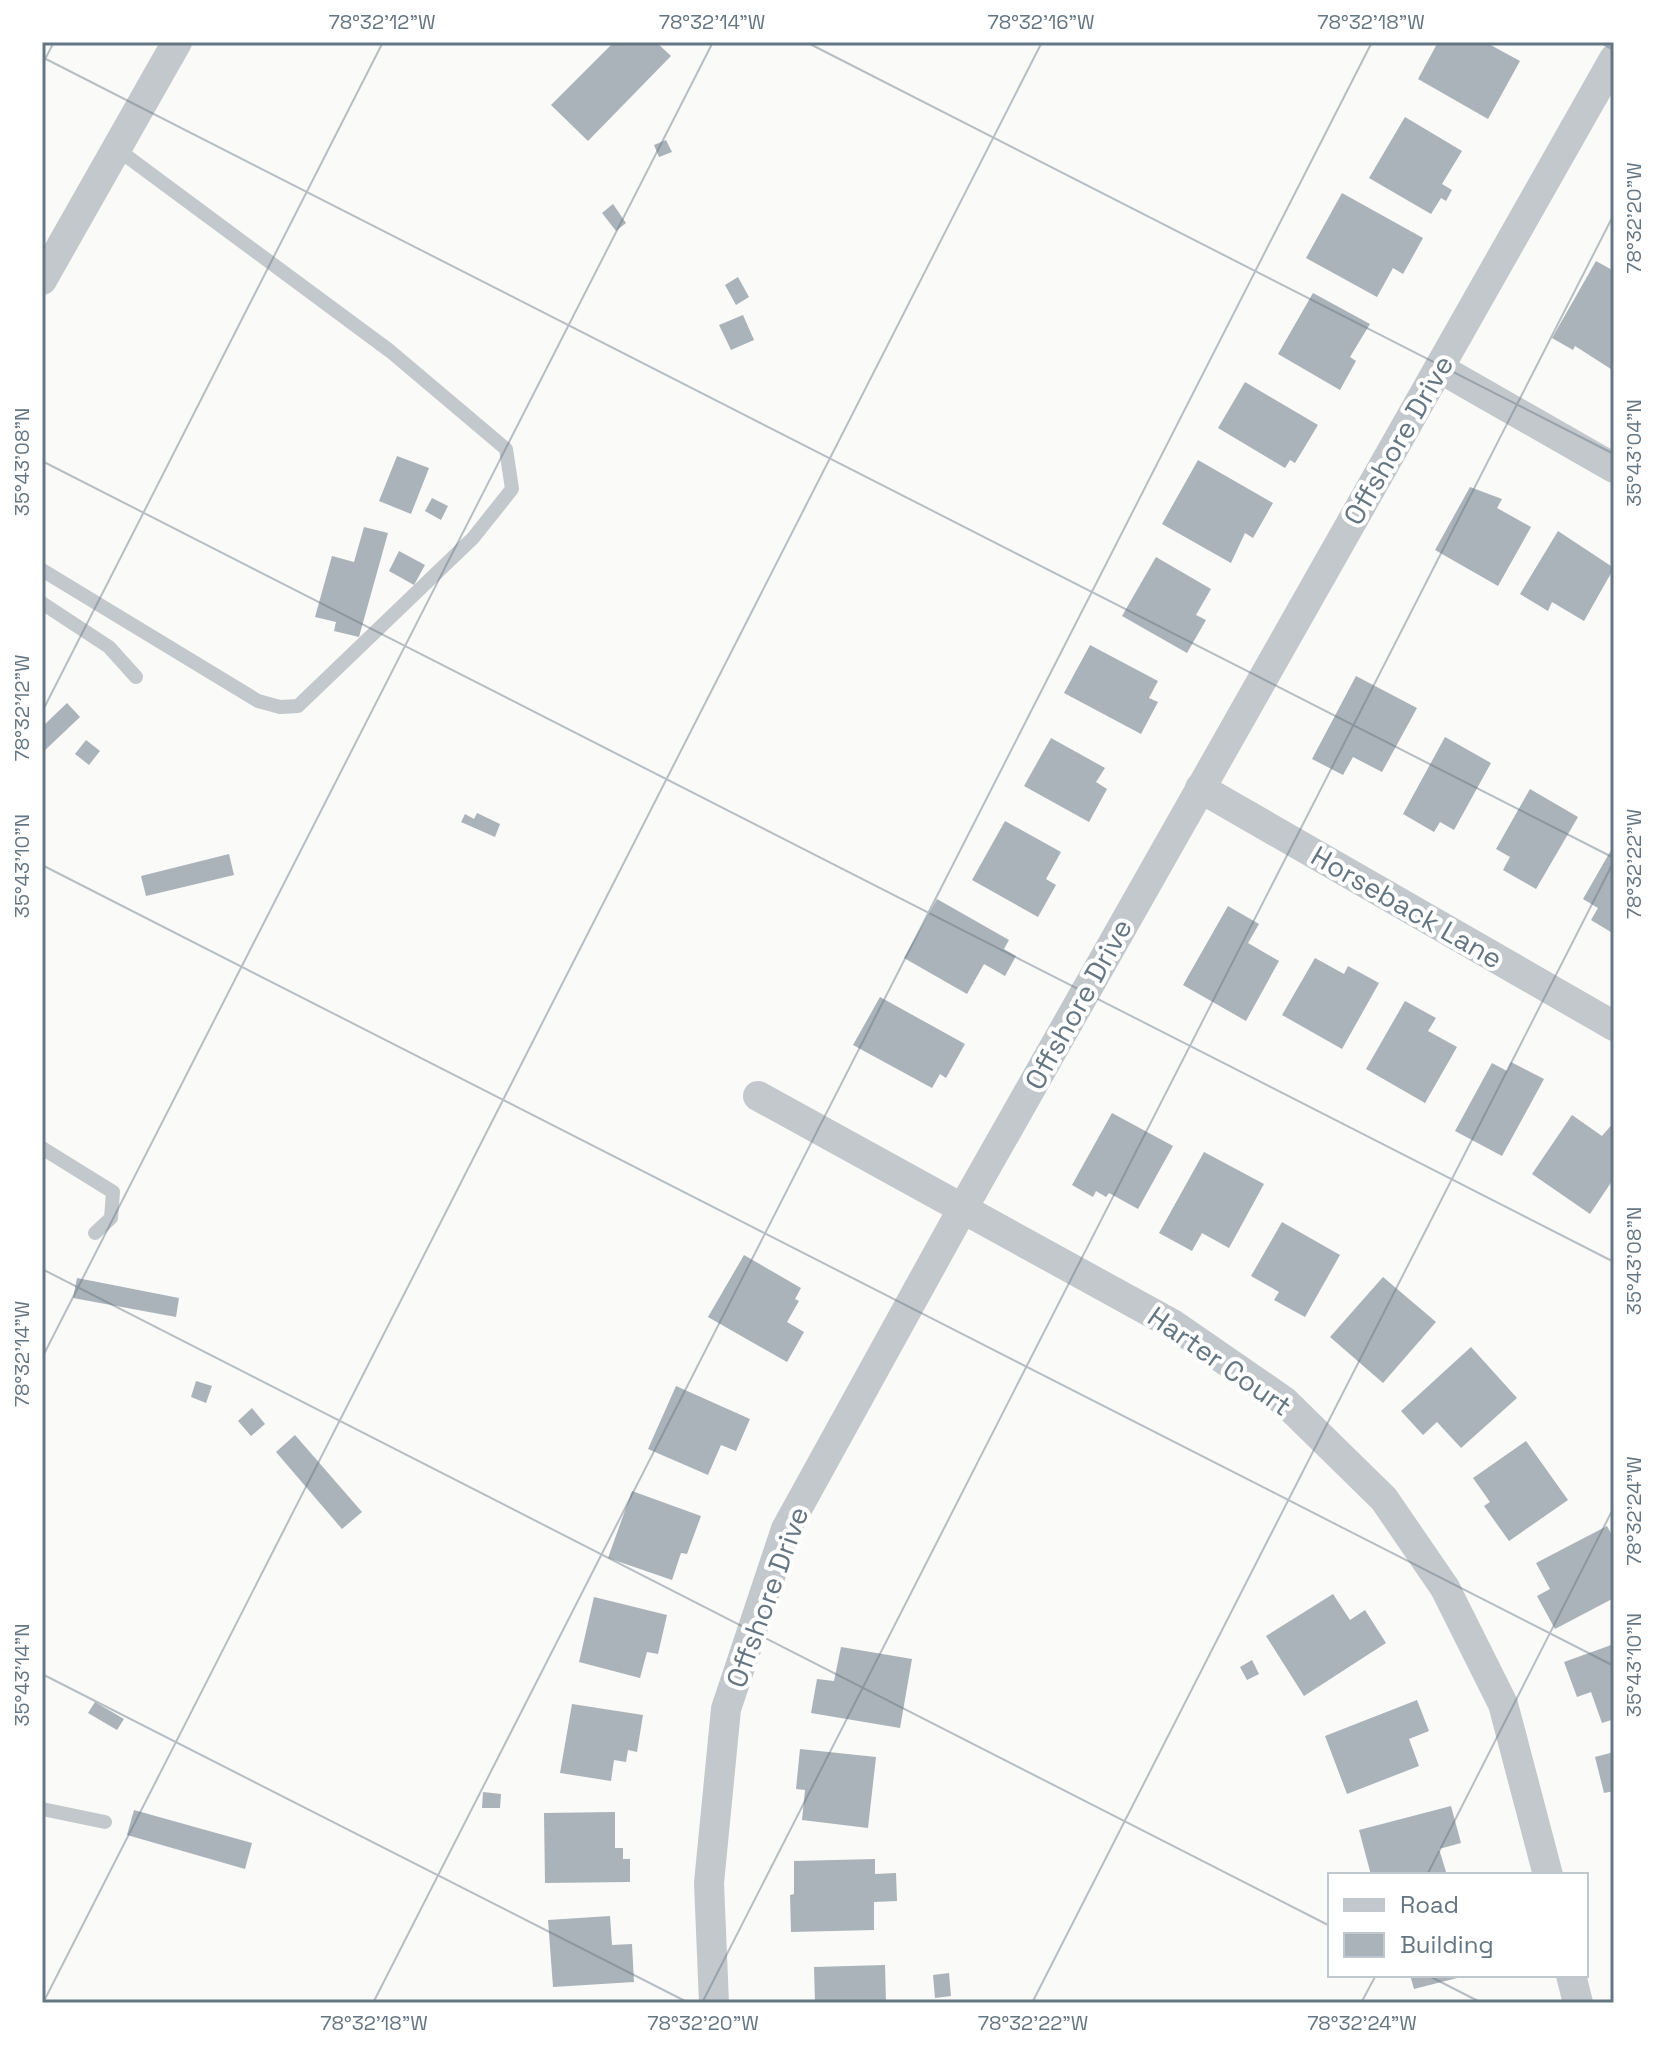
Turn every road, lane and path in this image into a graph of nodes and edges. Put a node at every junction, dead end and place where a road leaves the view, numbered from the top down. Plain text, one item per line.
1 (177, 42) edge
2 (1614, 59) edge
3 (117, 149) junction
4 (42, 280) edge
5 (1439, 368) junction
6 (1614, 468) edge
7 (42, 570) edge
8 (42, 603) edge
9 (136, 677) dead end
10 (1200, 788) junction
11 (1614, 1026) edge
12 (758, 1096) dead end
13 (42, 1148) edge
14 (963, 1208) junction
15 (95, 1233) dead end
16 (42, 1809) edge
17 (105, 1822) dead end
18 (1547, 1873) edge
19 (1572, 1977) edge
20 (714, 2003) edge
21 (1578, 2003) edge

1 - 3 street
2 - 5 street, Offshore Drive
3 - 4 street
3 - 7 lane
5 - 6 street
5 - 10 street, Offshore Drive
8 - 9 lane
10 - 11 street, Horseback Lane
10 - 14 street, Offshore Drive
12 - 14 street, Harter Court
13 - 15 lane
14 - 18 street, Harter Court
14 - 20 street, Offshore Drive
16 - 17 lane
19 - 21 street

